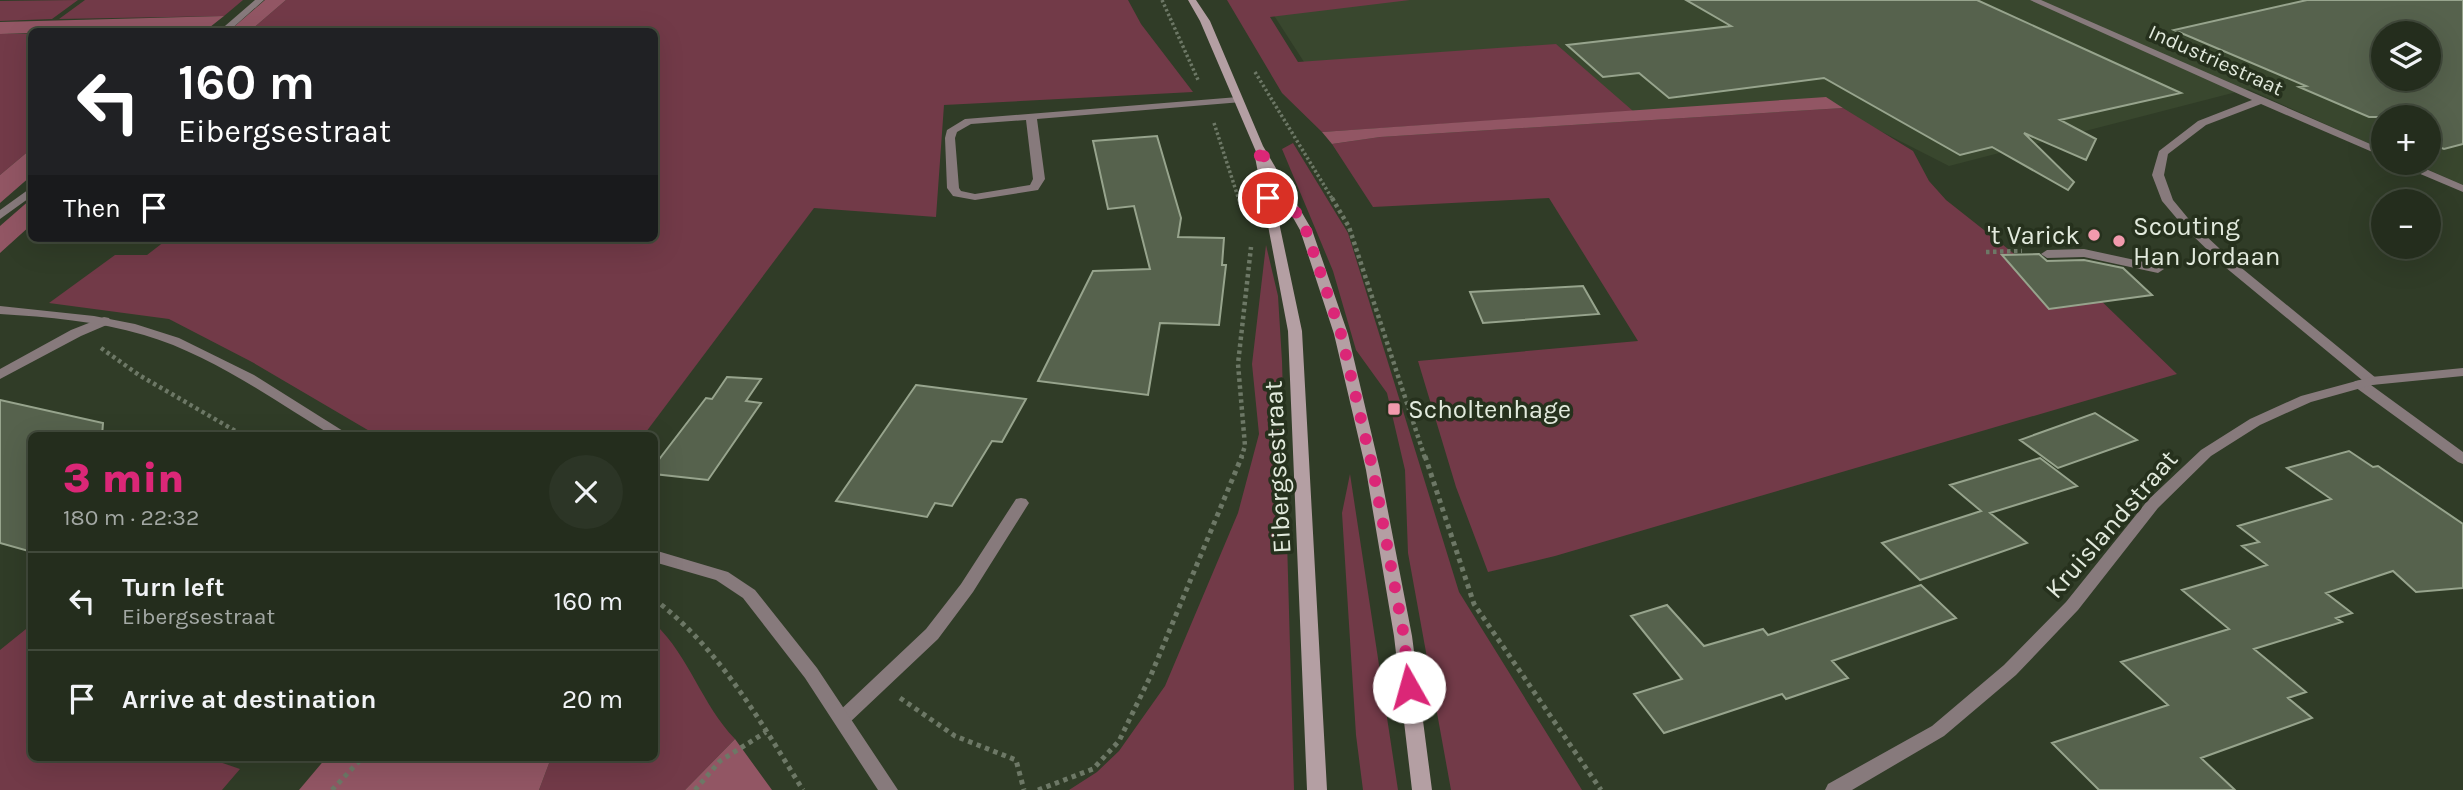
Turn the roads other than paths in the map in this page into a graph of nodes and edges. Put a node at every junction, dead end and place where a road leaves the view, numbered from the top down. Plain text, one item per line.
1 (260, 0) edge
2 (1192, 0) edge
3 (2034, 0) edge
4 (227, 28) edge
5 (1238, 100) junction
6 (2261, 100) junction
7 (1031, 116) junction
8 (1258, 146) junction
9 (2371, 148) edge
10 (2431, 175) edge
11 (2463, 189) edge
12 (28, 193) edge
13 (0, 216) edge
14 (2047, 254) road end
15 (2158, 269) dead end
16 (0, 310) edge
17 (104, 321) junction
18 (2463, 372) edge
19 (0, 375) edge
20 (2366, 383) junction
21 (337, 432) edge
22 (2463, 459) edge
23 (1021, 503) dead end
24 (658, 557) edge
25 (842, 719) junction
26 (888, 790) edge
27 (1317, 790) edge
28 (1422, 790) edge
29 (1835, 790) edge

1 - 4 street
2 - 5 main road, Eibergsestraat
3 - 6 street, Industriestraat
5 - 7 street
5 - 8 main road, Eibergsestraat
6 - 9 street, Industriestraat
6 - 20 street
7 - 7 street
8 - 27 main road, Eibergsestraat
8 - 28 main road, Eibergsestraat
10 - 11 street
12 - 13 street
14 - 15 street
16 - 17 street
17 - 19 street
17 - 21 street
18 - 20 street, Kruislandstraat
20 - 22 street
20 - 29 street, Kruislandstraat
23 - 25 street
24 - 25 street
25 - 26 street

